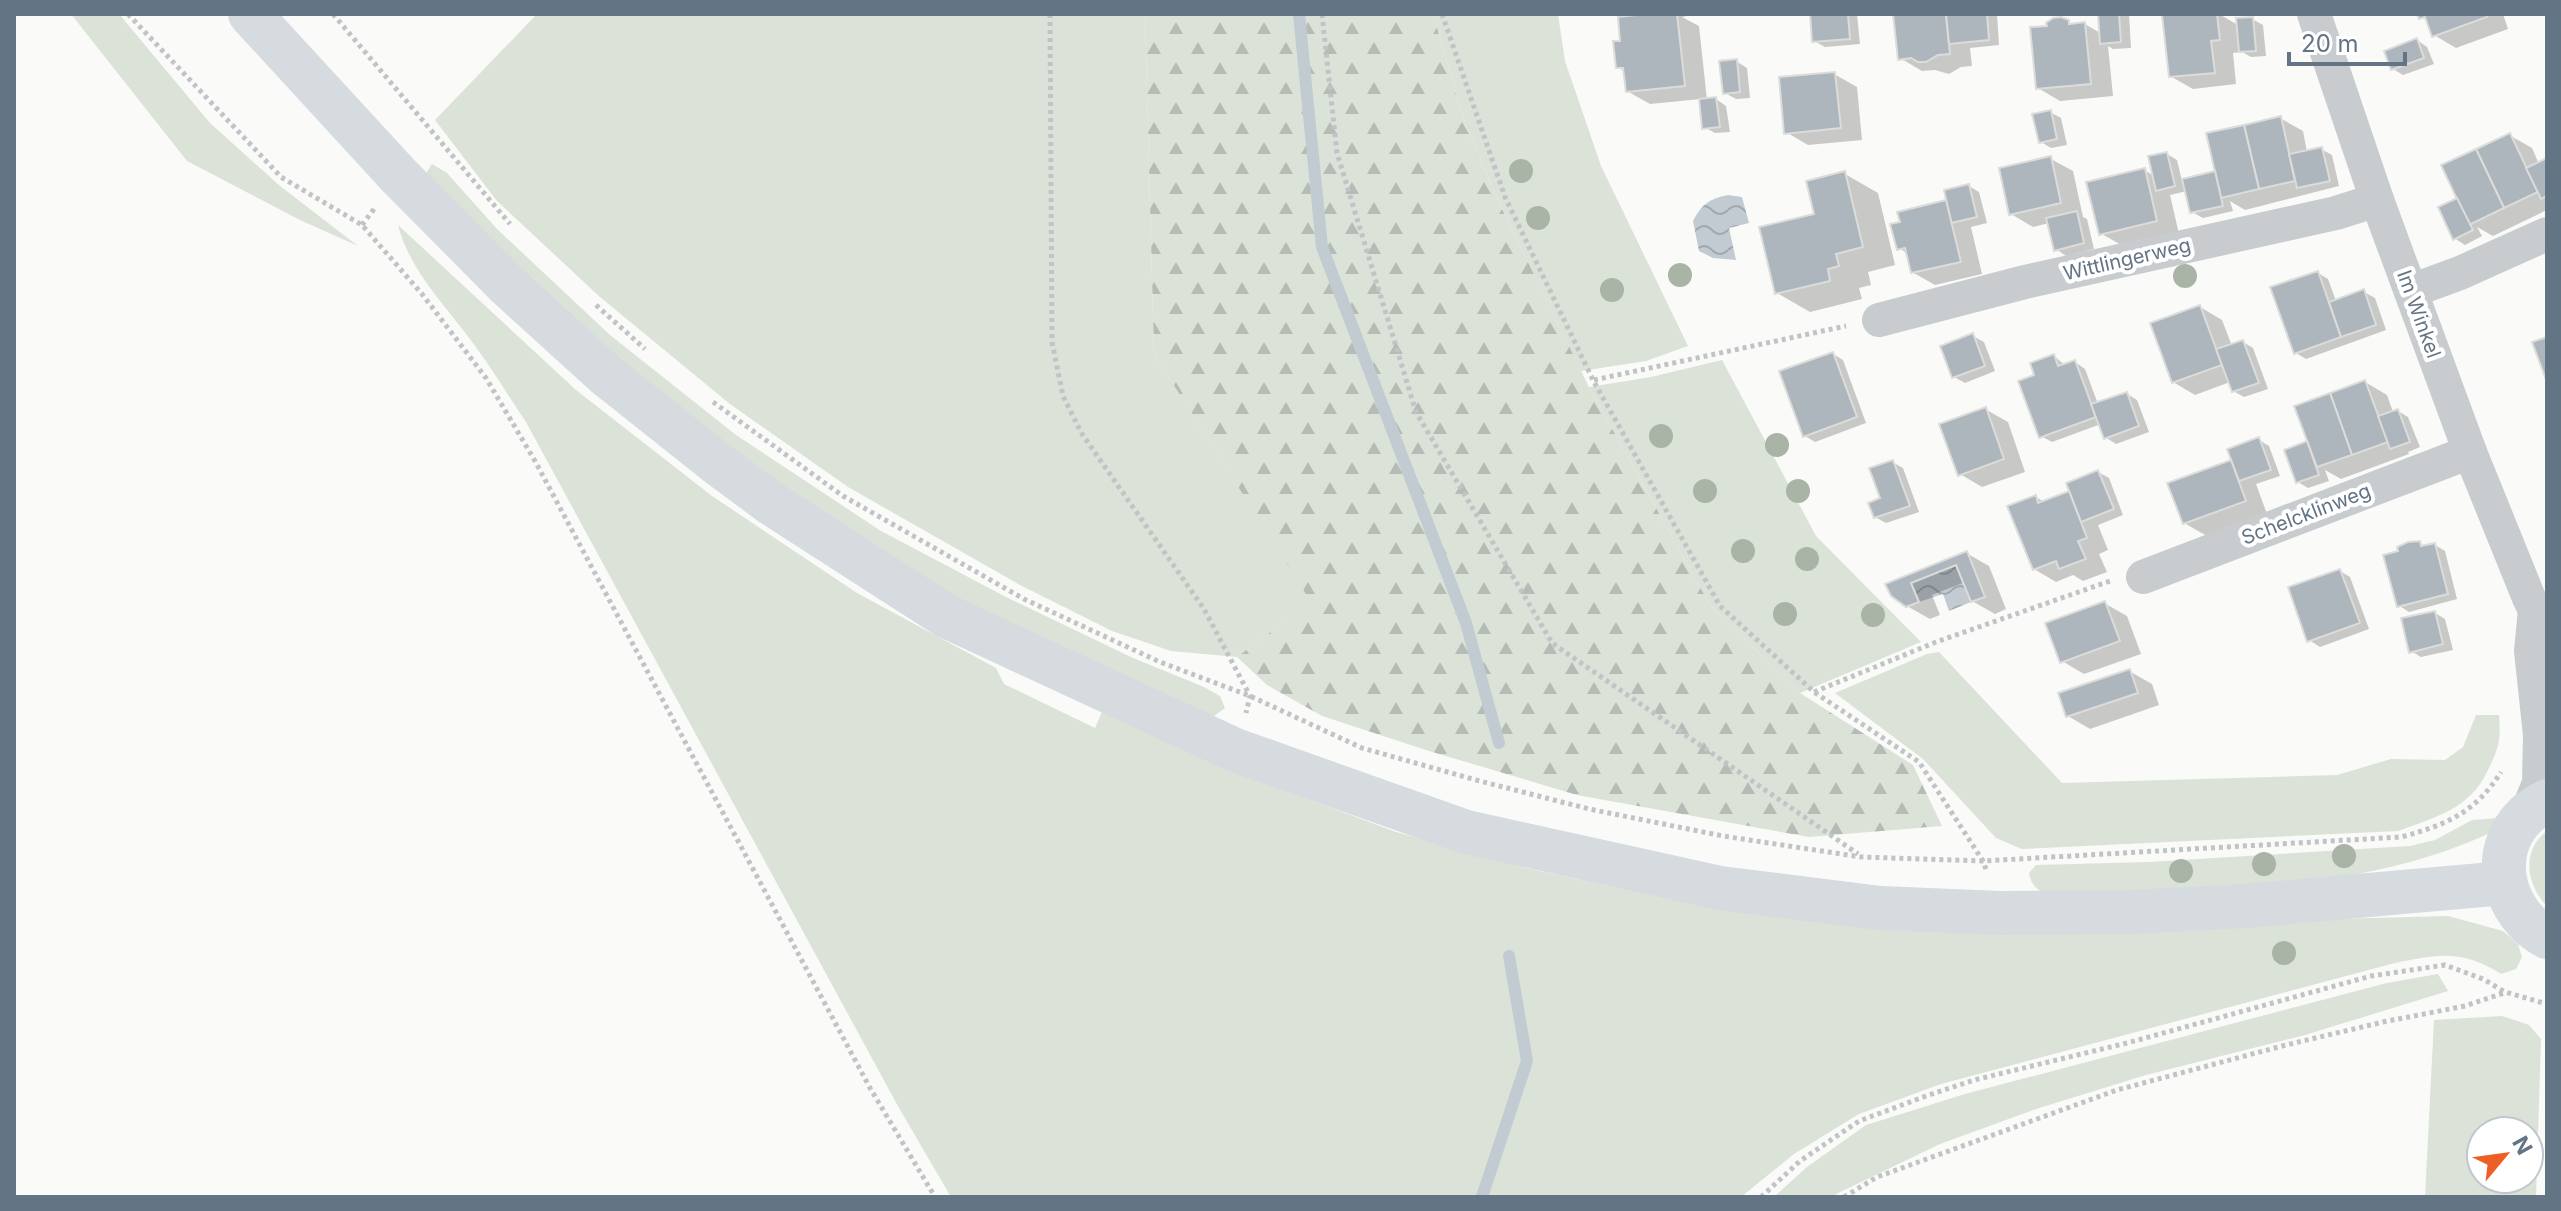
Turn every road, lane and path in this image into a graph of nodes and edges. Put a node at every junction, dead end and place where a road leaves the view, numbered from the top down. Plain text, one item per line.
1 (128, 14) edge
2 (250, 14) edge
3 (333, 14) edge
4 (1050, 14) edge
5 (1322, 14) edge
6 (1442, 14) edge
7 (2314, 14) edge
8 (2377, 200) junction
9 (514, 230) dead end
10 (2547, 234) edge
11 (2411, 291) junction
12 (594, 303) dead end
13 (1879, 320) joint
14 (652, 355) dead end
15 (1593, 380) junction
16 (701, 394) dead end
17 (2470, 452) junction
18 (2143, 577) joint
19 (2539, 608) edge
20 (1814, 692) junction
21 (1250, 696) junction
22 (2540, 735) junction
23 (2536, 808) edge
24 (1861, 857) junction
25 (1983, 861) junction
26 (2504, 883) junction
27 (2547, 937) edge
28 (2505, 992) junction
29 (2547, 1004) edge
30 (935, 1197) edge
31 (1761, 1197) edge
32 (1844, 1197) edge

1 - 30 path
2 - 26 main road
3 - 9 path
4 - 21 path
5 - 24 path
6 - 15 path
7 - 8 street, Im Winkel
8 - 11 street, Im Winkel
8 - 13 street, Wittlingerweg
10 - 11 street
11 - 17 street, Im Winkel
12 - 14 path
13 - 15 path
15 - 20 path
16 - 21 path
17 - 18 street, Schelcklinweg
17 - 19 street, Im Winkel
18 - 20 path
19 - 22 street, Im Winkel
20 - 25 path
21 - 24 path
22 - 23 street, Im Winkel
22 - 25 path
23 - 26 main road
24 - 25 path
26 - 27 main road
28 - 29 path
28 - 31 path
28 - 32 path

